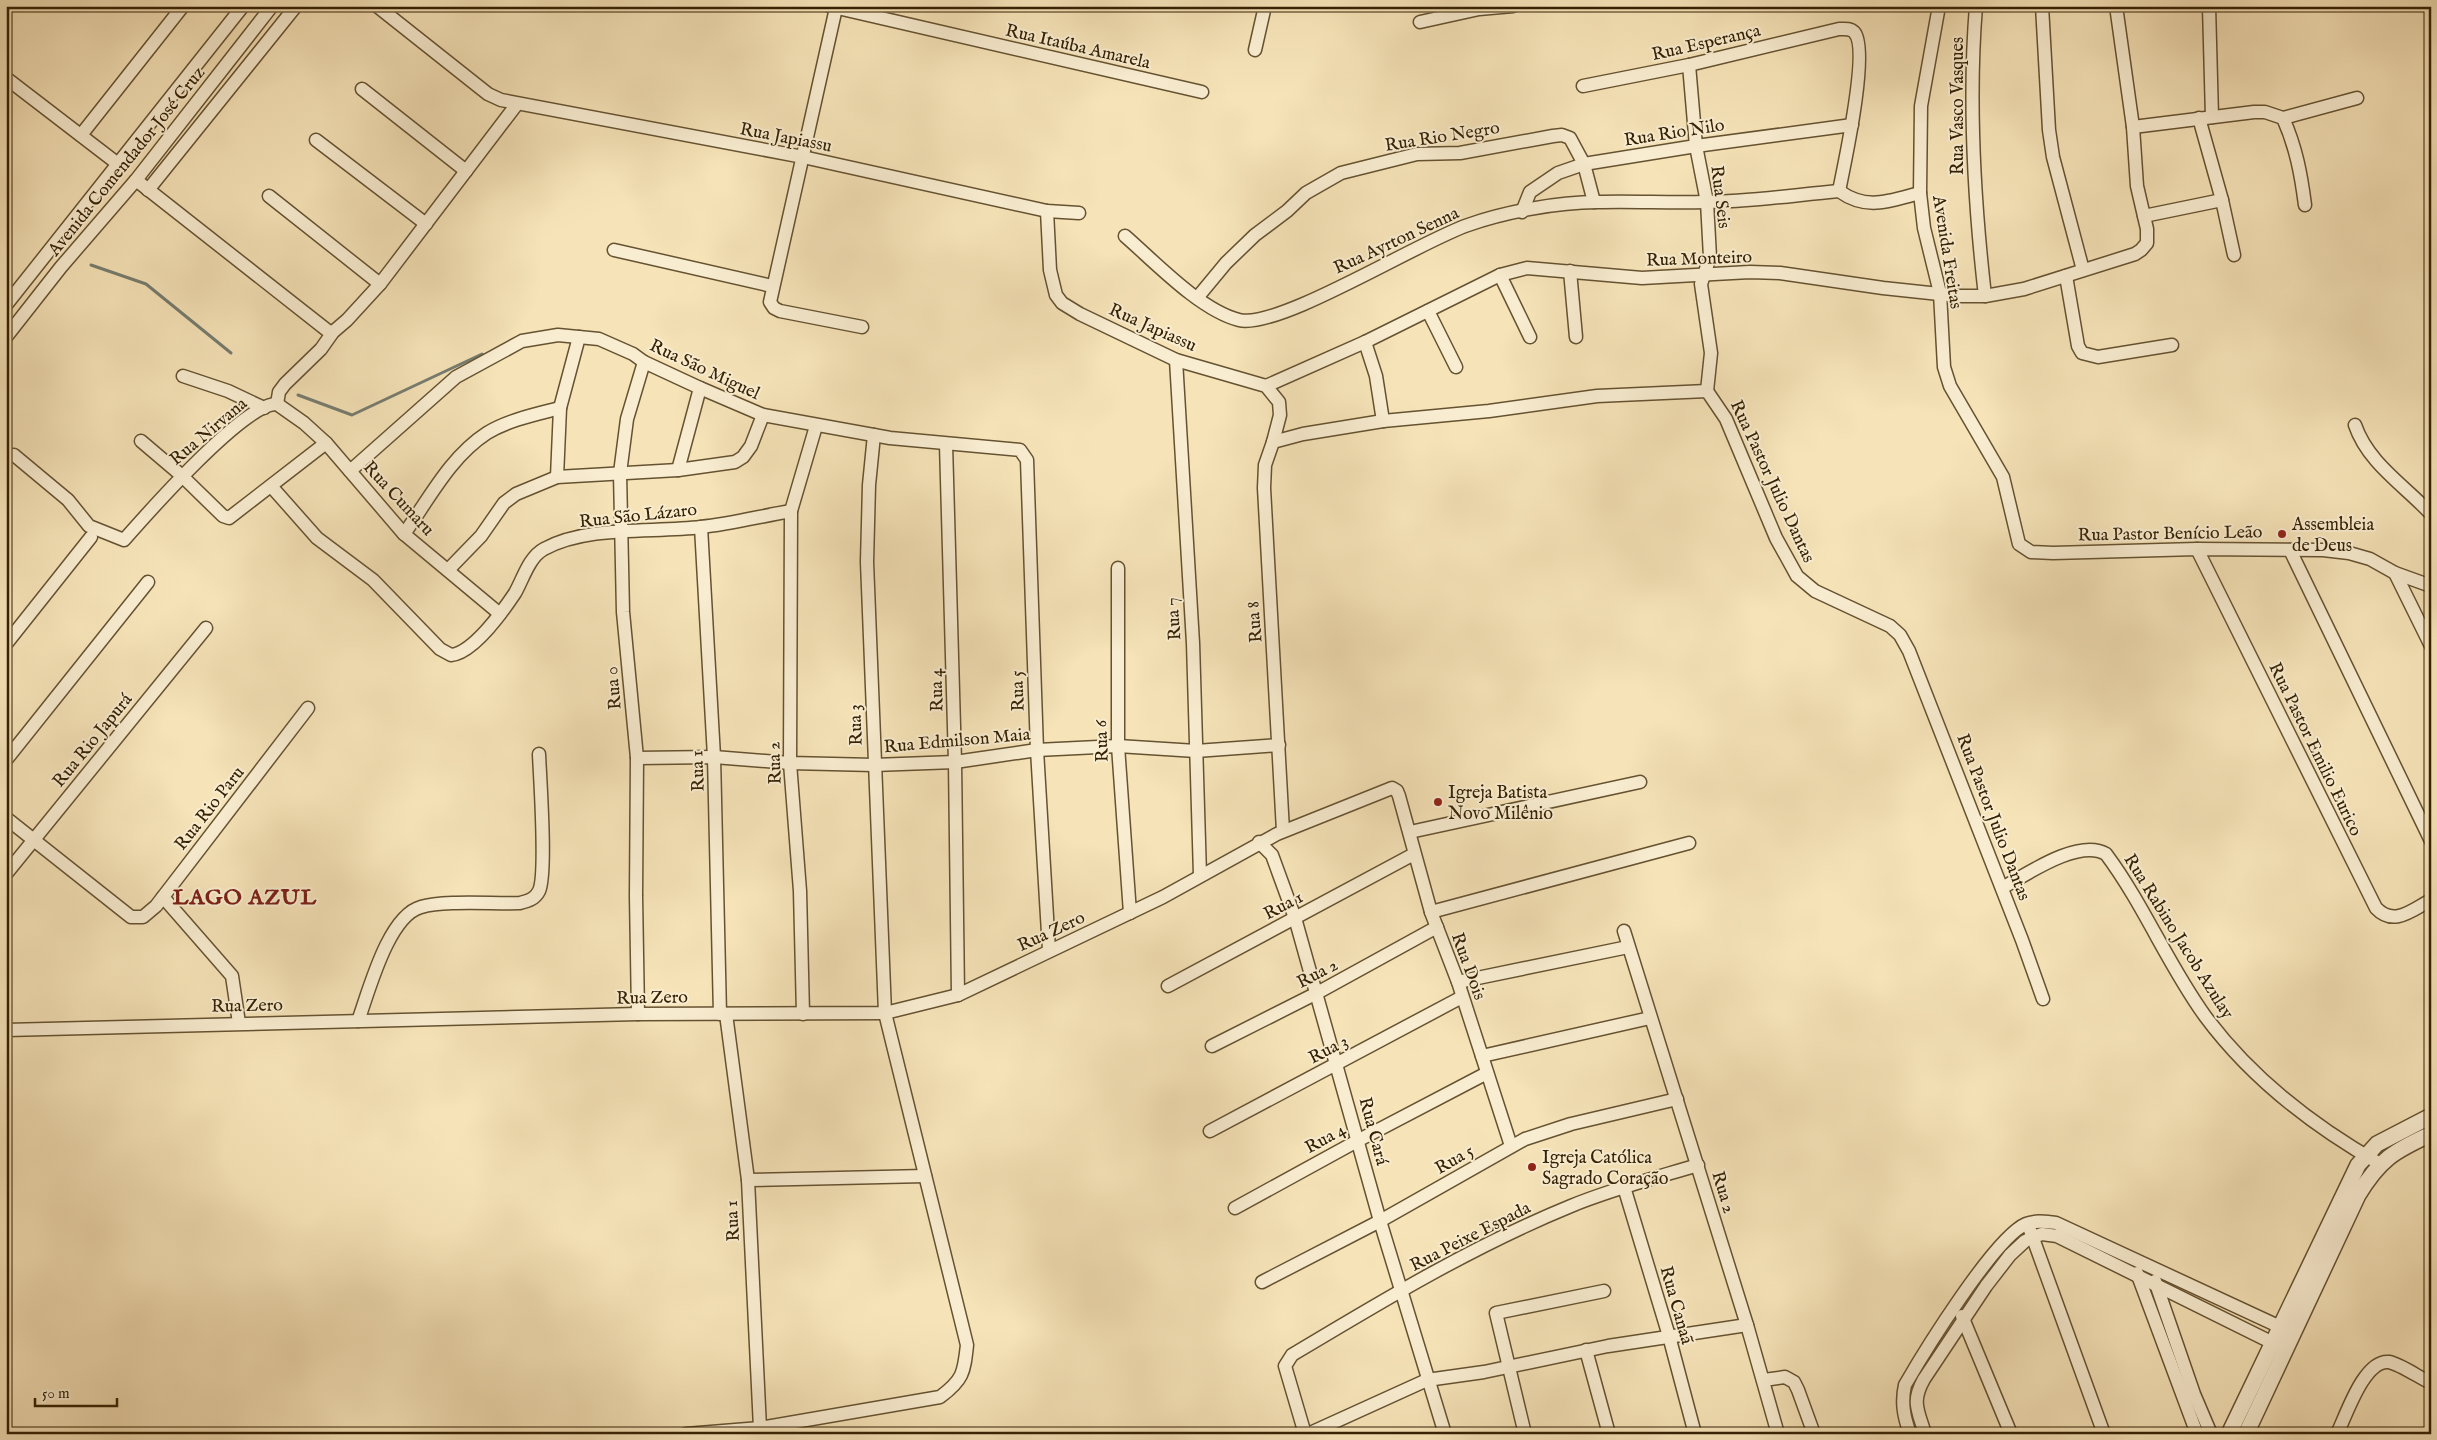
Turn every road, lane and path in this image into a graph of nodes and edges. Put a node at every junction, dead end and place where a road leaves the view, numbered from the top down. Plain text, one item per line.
1 (184, 6) edge
2 (243, 6) edge
3 (272, 6) edge
4 (296, 6) edge
5 (377, 6) edge
6 (1265, 6) edge
7 (1512, 6) edge
8 (1938, 6) edge
9 (1976, 6) edge
10 (2042, 6) edge
11 (2116, 6) edge
12 (2209, 6) edge
13 (833, 7) edge
14 (1420, 22) dead end
15 (1255, 50) dead end
16 (1690, 66) junction
17 (6, 78) edge
18 (1583, 86) dead end
19 (362, 89) dead end
20 (1202, 92) dead end
21 (2357, 98) dead end
22 (517, 104) junction
23 (2206, 118) junction
24 (2283, 118) junction
25 (1852, 125) junction
26 (2133, 128) junction
27 (81, 134) junction
28 (316, 140) dead end
29 (1696, 146) junction
30 (803, 157) junction
31 (118, 164) junction
32 (1584, 164) junction
33 (466, 171) junction
34 (136, 180) junction
35 (148, 190) junction
36 (1839, 191) junction
37 (1920, 193) junction
38 (269, 196) dead end
39 (2222, 200) junction
40 (1594, 202) junction
41 (1707, 202) junction
42 (2305, 205) dead end
43 (1048, 211) junction
44 (1522, 212) junction
45 (1079, 213) dead end
46 (2144, 216) junction
47 (426, 224) junction
48 (1124, 236) dead end
49 (614, 250) dead end
50 (2234, 255) dead end
51 (2083, 270) junction
52 (1570, 271) junction
53 (1500, 275) junction
54 (1704, 275) junction
55 (2066, 276) junction
56 (380, 284) junction
57 (772, 286) junction
58 (1940, 293) junction
59 (1985, 296) junction
60 (1197, 298) junction
61 (6, 305) edge
62 (1428, 311) junction
63 (862, 327) dead end
64 (333, 332) junction
65 (6, 337) edge
66 (579, 337) junction
67 (1530, 337) dead end
68 (1576, 337) dead end
69 (1365, 342) junction
70 (2172, 344) dead end
71 (1176, 360) junction
72 (644, 362) junction
73 (1456, 367) dead end
74 (183, 376) dead end
75 (1266, 386) junction
76 (700, 388) junction
77 (1708, 391) junction
78 (271, 406) junction
79 (560, 408) junction
80 (763, 415) junction
81 (1383, 420) junction
82 (2355, 424) dead end
83 (816, 426) junction
84 (874, 436) junction
85 (141, 441) dead end
86 (1274, 442) junction
87 (326, 443) junction
88 (946, 444) junction
89 (14, 455) dead end
90 (678, 470) junction
91 (350, 472) junction
92 (620, 473) junction
93 (182, 475) junction
94 (557, 478) junction
95 (271, 486) junction
96 (791, 511) junction
97 (2431, 514) edge
98 (1029, 519) joint
99 (701, 527) junction
100 (621, 531) junction
101 (404, 534) junction
102 (91, 537) dead end
103 (2197, 549) junction
104 (2290, 550) junction
105 (2053, 553) joint
106 (1118, 568) dead end
107 (448, 570) junction
108 (2395, 573) junction
109 (148, 582) dead end
110 (2431, 586) edge
111 (500, 614) junction
112 (206, 628) dead end
113 (6, 644) edge
114 (2431, 646) edge
115 (308, 708) dead end
116 (1279, 745) junction
117 (1118, 746) junction
118 (1037, 750) junction
119 (1196, 751) junction
120 (539, 754) dead end
121 (637, 758) junction
122 (714, 758) junction
123 (6, 760) edge
124 (955, 762) junction
125 (790, 764) junction
126 (874, 765) junction
127 (1640, 782) dead end
128 (1399, 796) joint
129 (6, 818) edge
130 (1410, 832) junction
131 (1280, 833) junction
132 (34, 840) junction
133 (1259, 842) junction
134 (2431, 842) edge
135 (1689, 843) dead end
136 (1414, 854) junction
137 (1272, 855) junction
138 (6, 874) edge
139 (1200, 876) junction
140 (2002, 888) junction
141 (163, 897) junction
142 (2431, 900) edge
143 (1431, 912) junction
144 (1130, 913) junction
145 (1295, 918) junction
146 (1437, 927) junction
147 (1624, 932) dead end
148 (1628, 947) junction
149 (1049, 950) junction
150 (1458, 982) junction
151 (1168, 986) dead end
152 (1317, 993) junction
153 (958, 995) junction
154 (1462, 997) junction
155 (2043, 999) dead end
156 (885, 1013) junction
157 (638, 1014) junction
158 (723, 1014) junction
159 (803, 1014) junction
160 (1650, 1018) junction
161 (358, 1021) junction
162 (239, 1023) junction
163 (6, 1030) edge
164 (1212, 1046) dead end
165 (1482, 1056) junction
166 (1338, 1064) junction
167 (1487, 1073) junction
168 (1677, 1100) junction
169 (2431, 1116) edge
170 (1210, 1131) dead end
171 (2431, 1134) edge
172 (1359, 1140) junction
173 (1511, 1146) junction
174 (2365, 1155) junction
175 (2380, 1164) junction
176 (1698, 1165) junction
177 (925, 1176) junction
178 (748, 1180) junction
179 (1624, 1187) junction
180 (1235, 1208) dead end
181 (1380, 1221) junction
182 (2027, 1224) junction
183 (2034, 1237) junction
184 (2132, 1259) junction
185 (2149, 1267) junction
186 (2137, 1274) junction
187 (1262, 1282) dead end
188 (2156, 1285) junction
189 (1401, 1290) junction
190 (1604, 1290) dead end
191 (1956, 1306) junction
192 (1965, 1320) junction
193 (1747, 1325) junction
194 (2279, 1327) junction
195 (2293, 1333) junction
196 (1669, 1336) junction
197 (2271, 1343) junction
198 (2286, 1349) junction
199 (1586, 1350) junction
200 (1509, 1366) junction
201 (1427, 1380) junction
202 (1764, 1380) junction
203 (2431, 1383) edge
204 (760, 1428) junction
205 (686, 1434) edge
206 (1306, 1434) edge
207 (1445, 1434) edge
208 (1525, 1434) edge
209 (1609, 1434) edge
210 (1695, 1434) edge
211 (1778, 1434) edge
212 (1814, 1434) edge
213 (1910, 1434) edge
214 (1925, 1434) edge
215 (2011, 1434) edge
216 (2104, 1434) edge
217 (2197, 1434) edge
218 (2211, 1434) edge
219 (2229, 1434) edge
220 (2246, 1434) edge
221 (2337, 1434) edge

1 - 27 street
2 - 31 street, Avenida Comendador José Cruz
3 - 34 street, Avenida Comendador José Cruz
4 - 35 street
5 - 22 street, Rua Japiassu
6 - 15 street
7 - 14 street
8 - 37 street, Avenida Freitas
9 - 59 street, Rua Vasco Vasques
10 - 51 street
11 - 26 street
12 - 23 street
13 - 20 street, Rua Itaúba Amarela
13 - 30 street
16 - 18 street, Rua Esperança
16 - 25 street, Rua Esperança
16 - 29 street, Rua Seis
17 - 27 street
19 - 33 street
21 - 24 street
22 - 30 street, Rua Japiassu
22 - 33 street, Rua Nirvana
23 - 24 street
23 - 26 street
23 - 39 street
24 - 42 street
25 - 29 street, Rua Rio Nilo
25 - 36 street
26 - 46 street
27 - 31 street
28 - 47 street
29 - 32 street, Rua Rio Nilo
29 - 41 street, Rua Seis
30 - 43 street, Rua Japiassu
30 - 57 street
31 - 61 street, Avenida Comendador José Cruz
32 - 40 street
32 - 44 street, Rua Rio Nilo
32 - 60 street, Rua Rio Negro
33 - 47 street, Rua Nirvana
34 - 35 street
34 - 65 street, Avenida Comendador José Cruz
35 - 64 street
36 - 37 street
36 - 41 street, Rua Ayrton Senna
37 - 58 street, Avenida Freitas
38 - 56 street
39 - 46 street
39 - 50 street
40 - 41 street, Rua Ayrton Senna
40 - 44 street, Rua Ayrton Senna
41 - 54 street, Rua Seis
43 - 45 street, Rua Japiassu
43 - 71 street, Rua Japiassu
44 - 60 street, Rua Ayrton Senna
46 - 51 street, Rua Monteiro
47 - 56 street, Rua Nirvana
48 - 60 street, Rua Ayrton Senna
49 - 57 street
51 - 55 street, Rua Monteiro
52 - 53 street, Rua Monteiro
52 - 54 street, Rua Monteiro
52 - 68 street
53 - 62 street, Rua Monteiro
53 - 67 street
54 - 58 street, Rua Monteiro
54 - 77 street, Rua Seis
55 - 59 street, Rua Monteiro
55 - 70 street
56 - 64 street, Rua Nirvana
57 - 63 street
58 - 59 street, Rua Monteiro
58 - 105 street, Avenida Freitas
62 - 69 street, Rua Monteiro
62 - 73 street
64 - 78 street, Rua Nirvana
66 - 72 street, Rua São Miguel
66 - 79 street
66 - 91 street, Rua São Miguel
69 - 75 street, Rua Monteiro
69 - 81 street
71 - 75 street, Rua Japiassu
71 - 119 street, Rua 7
72 - 76 street, Rua São Miguel
72 - 92 street, Rua 0
74 - 78 street, Rua Cumaru
75 - 86 street
76 - 80 street, Rua São Miguel
76 - 90 street
77 - 81 street, Rua Pastor Julio Dantas
77 - 140 street, Rua Pastor Julio Dantas
78 - 87 street, Rua Cumaru
78 - 93 street, Rua Nirvana
79 - 94 street
79 - 101 street
80 - 83 street, Rua São Miguel
80 - 90 street
81 - 86 street, Rua Pastor Julio Dantas
82 - 97 street
83 - 84 street, Rua São Miguel
83 - 96 street
84 - 88 street, Rua São Miguel
84 - 126 street, Rua 3
85 - 93 street
86 - 116 street, Rua 8
87 - 91 street, Rua Cumaru
87 - 95 street
88 - 98 street, Rua São Miguel
88 - 124 street, Rua 4
89 - 93 street, Rua Nirvana
90 - 92 street
91 - 101 street, Rua Cumaru
92 - 94 street
92 - 100 street, Rua 0
93 - 95 street
94 - 107 street
95 - 111 street, Rua São Lázaro
96 - 99 street, Rua São Lázaro
96 - 125 street, Rua 2
98 - 118 street, Rua 5
99 - 100 street, Rua São Lázaro
99 - 122 street, Rua 1
100 - 111 street, Rua São Lázaro
100 - 121 street, Rua 0
101 - 107 street, Rua Cumaru
102 - 113 street
103 - 104 street, Rua Pastor Benício Leão
103 - 105 street, Rua Pastor Benício Leão
103 - 142 street, Rua Pastor Emilio Eurico
104 - 108 street, Rua Pastor Benício Leão
104 - 134 street
106 - 117 street, Rua 6
107 - 111 street, Rua Cumaru
108 - 110 street, Rua Pastor Benício Leão
108 - 114 street
109 - 123 street
112 - 132 street, Rua Rio Japurá
115 - 141 street, Rua Rio Paru
116 - 119 street, Rua Edmilson Maia
116 - 131 street, Rua 8
117 - 118 street, Rua Edmilson Maia
117 - 119 street, Rua Edmilson Maia
117 - 144 street, Rua 6
118 - 124 street, Rua Edmilson Maia
118 - 149 street, Rua 5
119 - 139 street, Rua 7
120 - 161 street
121 - 122 street, Rua Edmilson Maia
121 - 157 street, Rua 0
122 - 125 street, Rua Edmilson Maia
122 - 158 street, Rua 1
124 - 126 street, Rua Edmilson Maia
124 - 153 street, Rua 4
125 - 126 street, Rua Edmilson Maia
125 - 159 street, Rua 2
126 - 156 street, Rua 3
127 - 130 street
128 - 130 street, Rua Dois
128 - 131 street, Rua Zero
129 - 132 street
130 - 136 street, Rua Dois
131 - 133 street, Rua Zero
131 - 137 street, Rua 8
132 - 138 street, Rua Rio Japurá
132 - 141 street, Rua Rio Paru
133 - 137 street, Rua Cará
133 - 139 street, Rua Zero
135 - 143 street
136 - 143 street, Rua Dois
136 - 145 street, Rua 1
137 - 145 street, Rua Cará
139 - 144 street, Rua Zero
140 - 155 street, Rua Pastor Julio Dantas
140 - 174 street, Rua Rabino Jacob Azulay
141 - 162 street
143 - 146 street, Rua Dois
144 - 149 street, Rua Zero
145 - 151 street, Rua 1
145 - 152 street, Rua Cará
146 - 150 street, Rua Dois
146 - 152 street, Rua 2
147 - 148 street, Rua 2
148 - 150 street
148 - 160 street, Rua 2
149 - 153 street, Rua Zero
150 - 154 street, Rua Dois
152 - 164 street, Rua 2
152 - 166 street, Rua Cará
153 - 156 street, Rua Zero
154 - 165 street, Rua Dois
154 - 166 street, Rua 3
156 - 159 street, Rua Zero
156 - 177 street, Rua 3
157 - 158 street, Rua Zero
157 - 161 street, Rua Zero
158 - 159 street, Rua Zero
158 - 178 street, Rua 1
160 - 165 street
160 - 168 street, Rua 2
161 - 162 street, Rua Zero
162 - 163 street, Rua Zero
165 - 167 street, Rua Dois
166 - 170 street, Rua 3
166 - 172 street, Rua Cará
167 - 172 street, Rua 4
167 - 173 street, Rua Dois
168 - 173 street, Rua 5
168 - 176 street, Rua 2
169 - 174 street
171 - 175 street
172 - 180 street, Rua 4
172 - 181 street, Rua Cará
173 - 181 street, Rua 5
174 - 175 street, Rua Rabino Jacob Azulay
174 - 194 street
175 - 195 street
176 - 179 street, Rua Peixe Espada
176 - 193 street, Rua 2
177 - 178 street
177 - 204 street, Rua 3
178 - 204 street, Rua 1
179 - 189 street, Rua Peixe Espada
179 - 196 street, Rua Canaã
181 - 187 street, Rua 5
181 - 189 street, Rua Cará
182 - 183 street
182 - 184 street
182 - 191 street
183 - 186 street
183 - 192 street
183 - 216 street
184 - 185 street
184 - 186 street
185 - 188 street
185 - 194 street
186 - 188 street
186 - 217 street
188 - 197 street
188 - 218 street
189 - 201 street, Rua Cará
189 - 206 street, Rua Peixe Espada
190 - 200 street
191 - 192 street
191 - 213 street
192 - 214 street
192 - 215 street
193 - 196 street
193 - 202 street, Rua 2
194 - 195 street
194 - 197 street
195 - 198 street
196 - 199 street
196 - 210 street, Rua Canaã
197 - 198 street
197 - 219 street
198 - 220 street
199 - 200 street
199 - 209 street
200 - 201 street
200 - 208 street
201 - 206 street
201 - 207 street, Rua Cará
202 - 211 street
202 - 212 street
203 - 221 street
204 - 205 street, Rua 3

